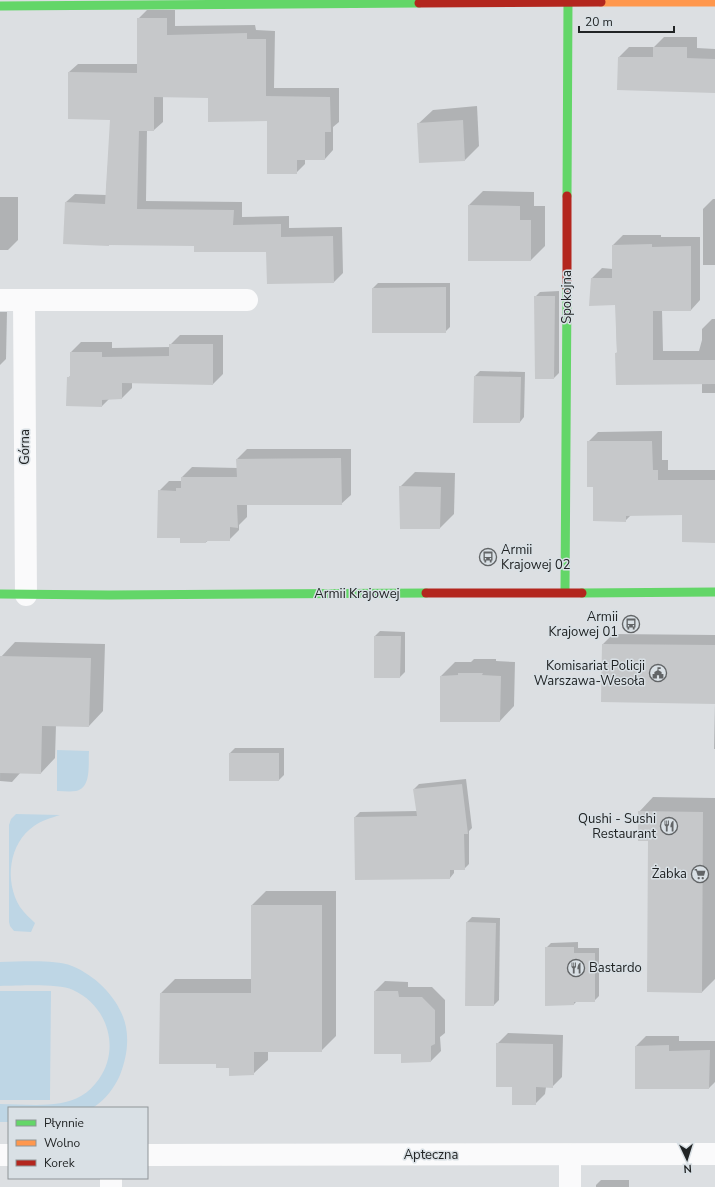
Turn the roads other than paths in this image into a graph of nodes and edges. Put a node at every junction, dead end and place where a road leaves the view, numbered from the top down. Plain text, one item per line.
1 (568, 2) junction
2 (715, 2) edge
3 (0, 6) edge
4 (0, 300) edge
5 (24, 300) junction
6 (247, 300) dead end
7 (564, 592) junction
8 (715, 592) edge
9 (0, 594) edge
10 (26, 595) junction
11 (715, 1154) edge
12 (148, 1155) edge
13 (570, 1155) junction
14 (570, 1187) edge

1 - 2 street
1 - 3 street
1 - 7 street, Spokojna
4 - 5 street
5 - 6 street
5 - 10 street, Górna
7 - 8 street, Armii Krajowej
7 - 10 street, Armii Krajowej
9 - 10 street, Armii Krajowej
11 - 13 street, Apteczna
12 - 13 street, Apteczna
13 - 14 street

